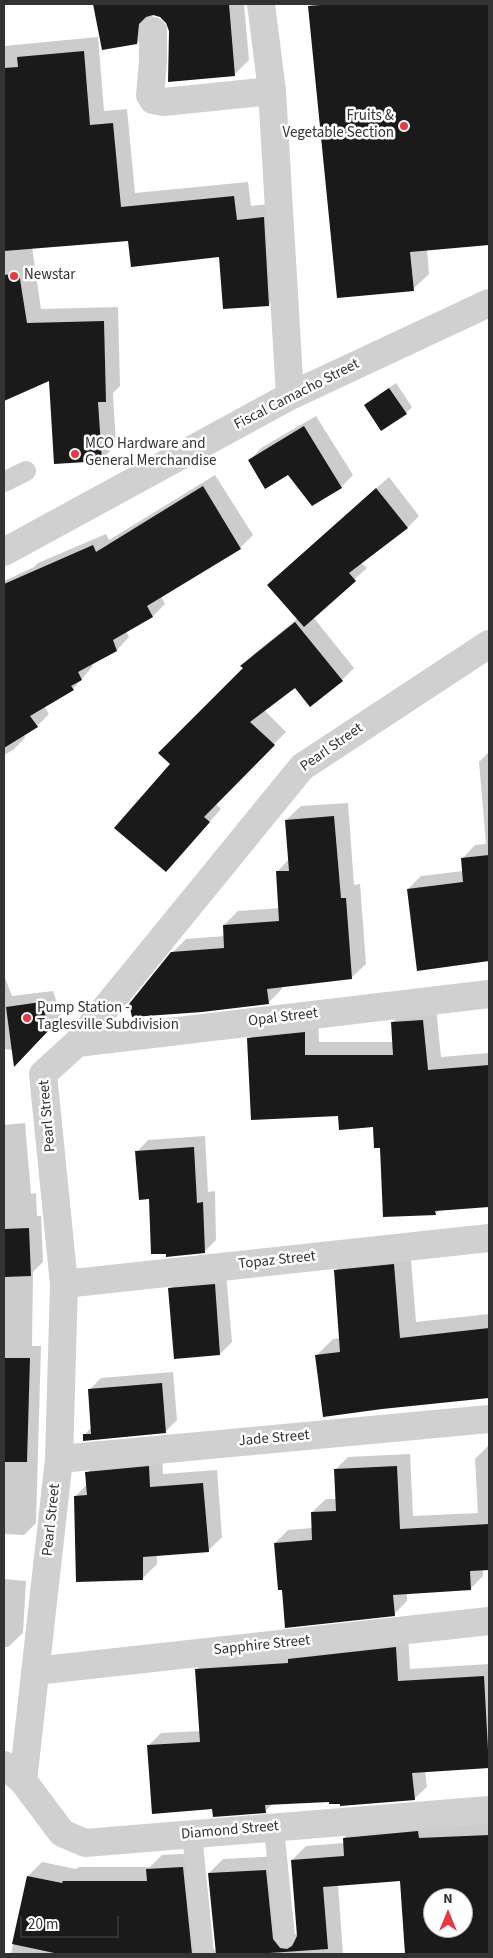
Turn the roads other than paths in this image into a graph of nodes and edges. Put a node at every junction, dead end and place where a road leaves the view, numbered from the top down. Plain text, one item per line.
1 (261, 4) edge
2 (154, 31) dead end
3 (272, 91) junction
4 (489, 303) edge
5 (290, 396) junction
6 (26, 471) dead end
7 (4, 482) edge
8 (4, 552) edge
9 (489, 644) edge
10 (489, 994) edge
11 (77, 1042) junction
12 (489, 1238) edge
13 (64, 1284) junction
14 (489, 1419) edge
15 (59, 1459) junction
16 (489, 1621) edge
17 (35, 1671) junction
18 (13, 1773) edge
19 (489, 1810) edge
20 (274, 1828) junction
21 (192, 1834) junction
22 (285, 1937) dead end
23 (204, 1954) edge

1 - 3 street
2 - 3 street
3 - 5 street
4 - 5 street, Fiscal Camacho Street
5 - 8 street, Fiscal Camacho Street
6 - 7 lane
9 - 11 street, Pearl Street
10 - 11 street, Opal Street
11 - 13 street, Pearl Street
12 - 13 street, Topaz Street
13 - 15 street, Pearl Street
14 - 15 street, Jade Street
15 - 17 street, Pearl Street
16 - 17 street, Sapphire Street
17 - 18 street, Pearl Street
18 - 21 street, Diamond Street
19 - 20 street, Diamond Street
20 - 21 street, Diamond Street
20 - 22 lane
21 - 23 lane

